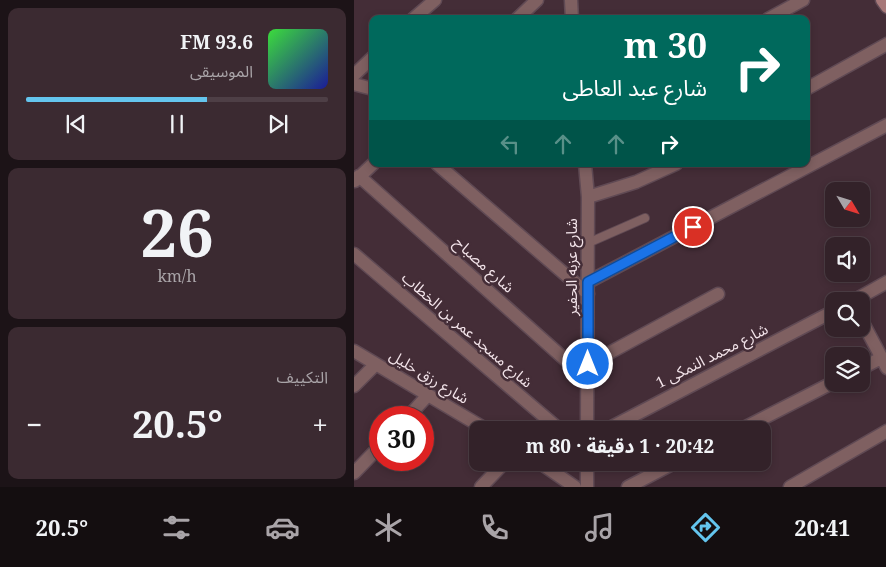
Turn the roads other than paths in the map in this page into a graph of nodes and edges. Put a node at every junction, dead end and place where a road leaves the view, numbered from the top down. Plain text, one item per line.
1 (435, 0) edge
2 (537, 0) edge
3 (571, 0) edge
4 (803, 0) edge
5 (882, 0) edge
6 (886, 6) edge
7 (418, 15) edge
8 (521, 15) edge
9 (572, 15) edge
10 (775, 15) edge
11 (886, 44) edge
12 (369, 61) edge
13 (354, 75) edge
14 (354, 84) edge
15 (810, 87) edge
16 (369, 89) edge
17 (886, 125) edge
18 (370, 167) edge
19 (441, 167) edge
20 (585, 167) edge
21 (669, 167) edge
22 (809, 167) edge
23 (810, 167) edge
24 (357, 179) edge
25 (588, 198) junction
26 (644, 218) dead end
27 (588, 243) junction
28 (356, 259) edge
29 (886, 282) edge
30 (588, 288) junction
31 (869, 292) edge
32 (718, 294) dead end
33 (825, 317) edge
34 (870, 336) edge
35 (354, 351) edge
36 (884, 363) edge
37 (376, 364) junction
38 (588, 364) junction
39 (870, 366) edge
40 (588, 379) junction
41 (354, 386) edge
42 (825, 387) edge
43 (428, 395) junction
44 (418, 406) edge
45 (472, 421) edge
46 (549, 421) edge
47 (587, 421) edge
48 (623, 421) edge
49 (758, 421) edge
50 (886, 431) edge
51 (369, 457) edge
52 (496, 471) edge
53 (552, 471) edge
54 (587, 471) edge
55 (659, 471) edge
56 (354, 473) edge
57 (481, 487) edge
58 (575, 487) edge
59 (587, 487) edge
60 (628, 487) edge
61 (790, 487) edge

1 - 7 street
2 - 8 street
3 - 9 street
4 - 10 street
5 - 6 main road
11 - 15 street
12 - 13 street
14 - 16 street
17 - 23 street
18 - 24 street
19 - 30 street
20 - 25 street, شارع عزبه الحفير
21 - 25 street
22 - 30 street
24 - 40 street, شارع مصباح
25 - 27 street, شارع عزبه الحفير
26 - 27 lane
27 - 30 street, شارع عزبه الحفير
28 - 46 street, شارع مسجد عمر بن الخطاب
29 - 31 street
30 - 38 street, شارع عزبه الحفير
32 - 38 street
33 - 48 street, شارع محمد النمكى 1
34 - 36 street
35 - 37 street, شارع رزق خليل
36 - 39 street
37 - 41 street
37 - 43 street, شارع رزق خليل
38 - 40 street, شارع عزبه الحفير
40 - 47 street, شارع عزبه الحفير
42 - 49 street
43 - 44 street
43 - 45 street, شارع رزق خليل
50 - 61 street
51 - 56 street
52 - 57 street
53 - 58 street
54 - 59 street
55 - 60 street

